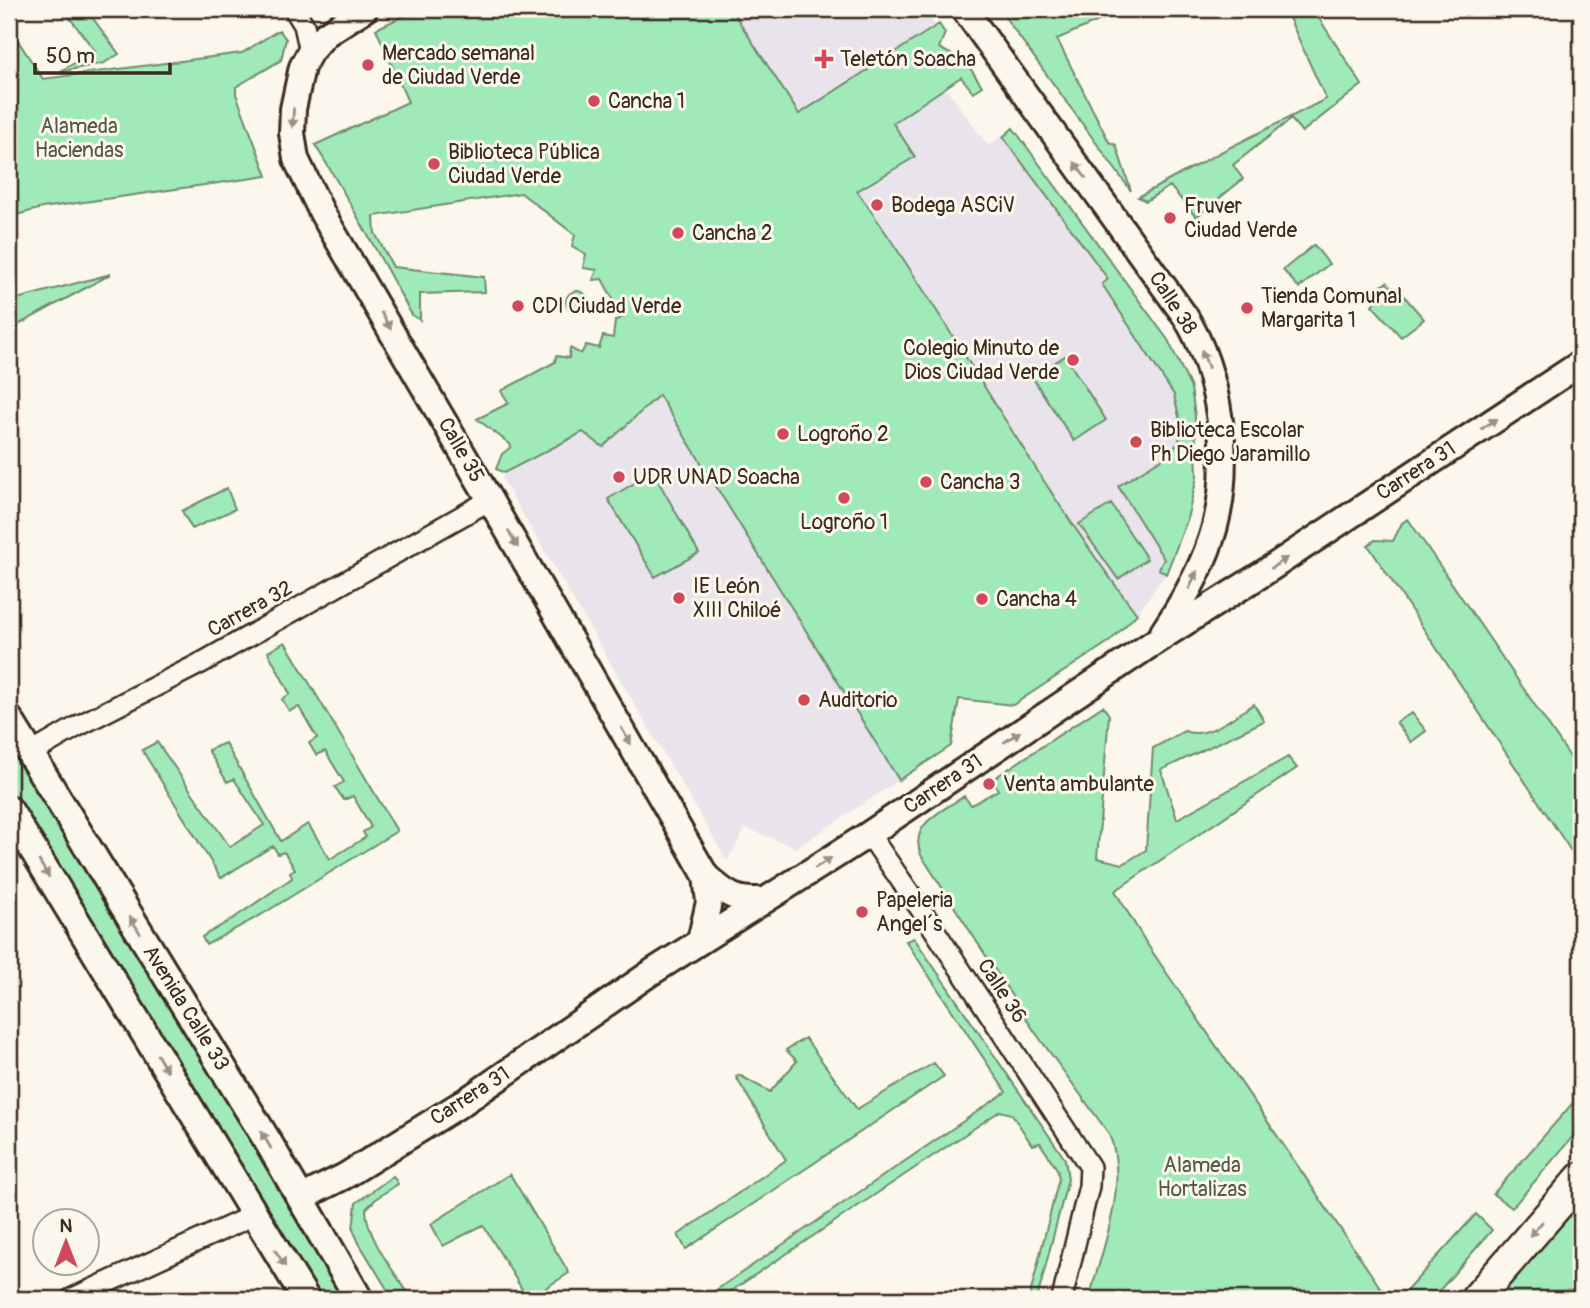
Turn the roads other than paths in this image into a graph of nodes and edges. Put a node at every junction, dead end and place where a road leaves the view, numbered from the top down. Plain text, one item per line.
1 (294, 9) edge
2 (365, 9) edge
3 (964, 9) edge
4 (310, 52) junction
5 (1581, 363) edge
6 (490, 500) junction
7 (1159, 639) junction
8 (9, 719) edge
9 (30, 754) junction
10 (9, 810) edge
11 (869, 834) junction
12 (706, 876) junction
13 (765, 900) junction
14 (700, 941) junction
15 (1581, 1178) edge
16 (301, 1198) junction
17 (254, 1215) junction
18 (71, 1299) edge
19 (306, 1299) edge
20 (359, 1299) edge
21 (1062, 1299) edge
22 (1476, 1299) edge

1 - 4 street
2 - 4 street
7 -> 3 street, Calle 38
4 -> 6 street, Calle 35
7 -> 5 street, Carrera 31
6 - 9 street, Carrera 32
6 -> 12 street, Calle 35
11 -> 7 street, Carrera 31
8 - 9 main road, Avenida Calle 33
16 -> 9 main road, Avenida Calle 33
10 -> 17 main road
13 -> 11 street, Carrera 31
11 - 21 street, Calle 36
12 - 13 street, Calle 35
12 - 14 street, Calle 35
13 - 14 street, Carrera 31
14 - 16 street, Carrera 31
15 -> 22 main road
16 - 20 main road, Avenida Calle 33
17 - 18 street
17 -> 19 main road

